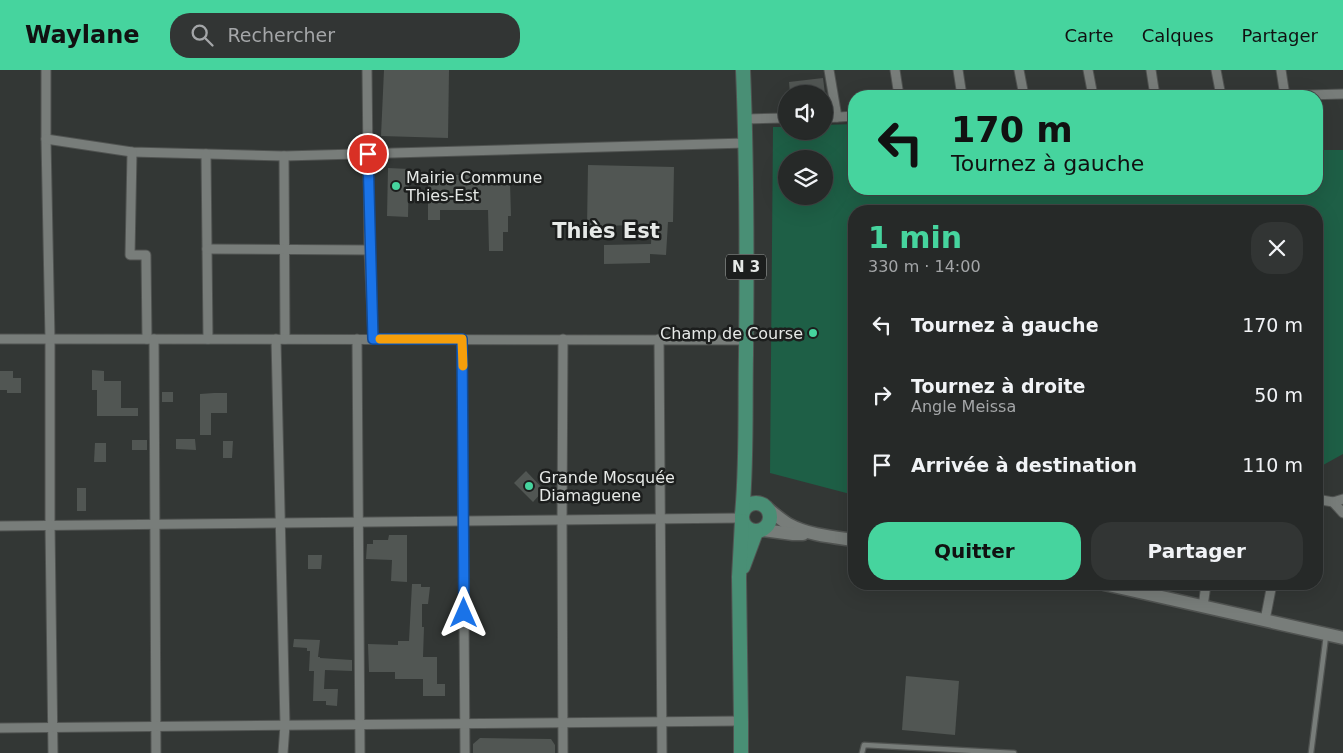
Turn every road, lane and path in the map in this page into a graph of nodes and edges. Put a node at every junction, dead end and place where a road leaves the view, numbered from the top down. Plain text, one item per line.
1 (46, 70) edge
2 (367, 70) edge
3 (743, 70) edge
4 (829, 70) edge
5 (895, 70) edge
6 (958, 70) edge
7 (1019, 70) edge
8 (1088, 70) edge
9 (1150, 70) edge
10 (1216, 70) edge
11 (1281, 70) edge
12 (898, 90) edge
13 (961, 90) edge
14 (1023, 90) edge
15 (1092, 90) edge
16 (1154, 90) edge
17 (1220, 90) edge
18 (1284, 90) edge
19 (1343, 94) edge
20 (1323, 95) edge
21 (848, 116) edge
22 (833, 117) edge
23 (837, 117) junction
24 (778, 118) edge
25 (745, 120) junction
26 (46, 139) junction
27 (746, 143) junction
28 (132, 152) junction
29 (206, 154) junction
30 (368, 154) junction
31 (284, 156) junction
32 (207, 249) junction
33 (284, 250) junction
34 (370, 250) junction
35 (0, 339) edge
36 (50, 339) junction
37 (151, 339) junction
38 (208, 339) junction
39 (280, 339) junction
40 (357, 339) junction
41 (373, 339) junction
42 (462, 339) junction
43 (563, 339) junction
44 (659, 340) junction
45 (746, 340) junction
46 (744, 464) junction
47 (1343, 499) edge
48 (1323, 500) edge
49 (1333, 502) junction
50 (764, 506) junction
51 (1343, 513) edge
52 (742, 518) junction
53 (660, 519) junction
54 (562, 520) junction
55 (464, 521) junction
56 (359, 522) junction
57 (280, 523) junction
58 (155, 524) junction
59 (50, 525) junction
60 (0, 526) edge
61 (760, 530) junction
62 (815, 534) junction
63 (848, 539) edge
64 (739, 576) junction
65 (1130, 590) edge
66 (1205, 590) edge
67 (1271, 590) edge
68 (1203, 607) junction
69 (1265, 620) junction
70 (1326, 634) junction
71 (1343, 638) edge
72 (741, 721) junction
73 (662, 722) junction
74 (563, 723) junction
75 (465, 724) junction
76 (285, 725) junction
77 (360, 725) junction
78 (156, 726) junction
79 (52, 727) junction
80 (0, 728) edge
81 (53, 753) edge
82 (156, 753) edge
83 (282, 753) edge
84 (360, 753) edge
85 (465, 753) edge
86 (564, 753) edge
87 (662, 753) edge
88 (740, 753) edge
89 (862, 753) edge
90 (1014, 753) edge
91 (1311, 753) edge

1 - 26 street
2 - 30 street
3 - 25 main road, N 3
4 - 23 street
5 - 12 street
6 - 13 street
7 - 14 street
8 - 15 street
9 - 16 street
10 - 17 street
11 - 18 street
19 - 20 street
21 - 23 street
22 - 23 street
24 - 25 street
25 - 27 main road, N 3
26 - 28 street
26 - 36 street
27 - 30 street
27 - 45 main road, N 3
28 - 29 street
28 - 37 street
29 - 31 street
29 - 32 street
30 - 31 street
30 - 34 street
31 - 33 street
32 - 33 street
32 - 38 street
33 - 34 street
33 - 39 street
34 - 41 street
35 - 36 street
36 - 37 street
36 - 59 street
37 - 38 street
37 - 58 street
38 - 39 street
39 - 40 street
39 - 57 street
40 - 41 street
40 - 56 street
41 - 42 street
42 - 43 street
42 - 55 street
43 - 44 street
43 - 54 street
44 - 45 street
44 - 53 street
45 - 46 main road, N 3
46 - 50 main road, N 3
46 - 52 main road, N 3
47 - 49 street
48 - 49 street
49 - 51 street
50 - 52 main road
50 - 61 main road
50 - 62 main road
52 - 53 street
52 - 61 main road
52 - 64 main road, N 3
53 - 54 street
53 - 73 street
54 - 55 street
54 - 74 street
55 - 56 street
55 - 75 street
56 - 57 street
56 - 77 street
57 - 58 street
57 - 76 street
58 - 59 street
58 - 78 street
59 - 60 street
59 - 79 street
61 - 62 main road
61 - 64 main road, N 3
62 - 63 main road
64 - 72 main road, N 3
65 - 68 main road
66 - 68 street
67 - 69 street
68 - 69 main road
69 - 70 main road
70 - 71 main road
70 - 91 lane
72 - 73 street
72 - 88 main road, N 3
73 - 74 street
73 - 87 street
74 - 75 street
74 - 86 street
75 - 77 street
75 - 85 street
76 - 77 street
76 - 78 street
76 - 83 street
77 - 84 street
78 - 79 street
78 - 82 street
79 - 80 street
79 - 81 street
89 - 90 lane

